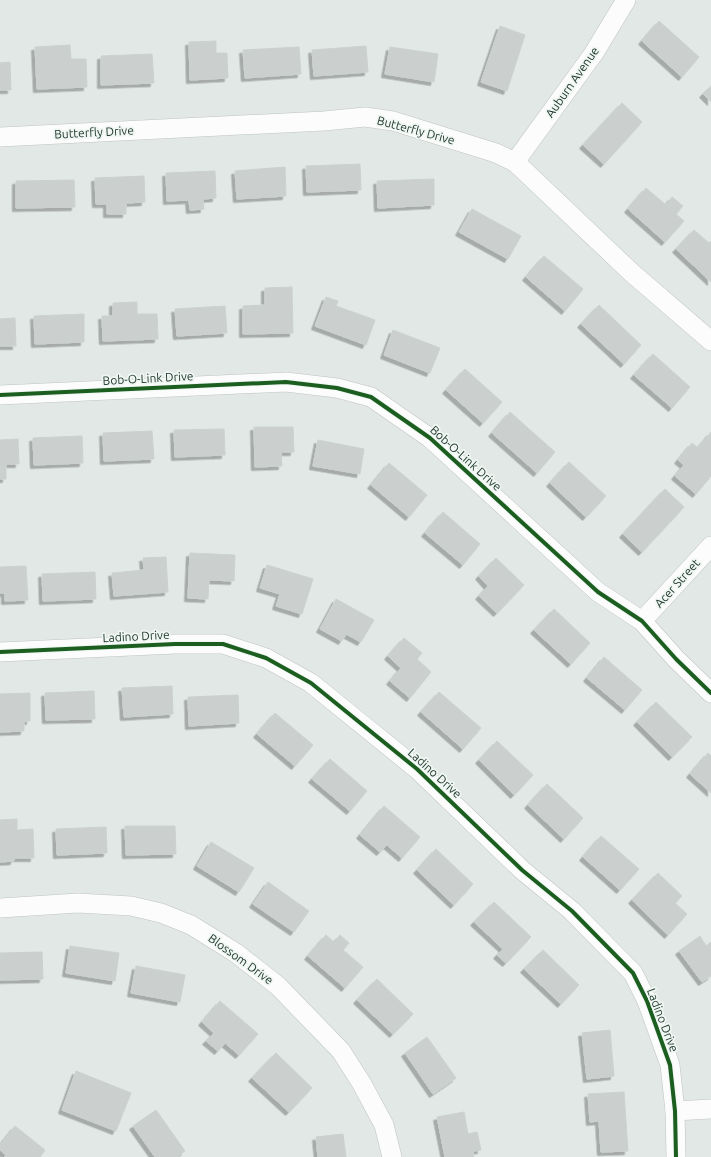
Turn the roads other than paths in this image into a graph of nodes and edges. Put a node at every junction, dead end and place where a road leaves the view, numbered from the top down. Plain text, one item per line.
1 (626, 0) edge
2 (0, 137) edge
3 (515, 162) junction
4 (711, 341) edge
5 (0, 395) edge
6 (711, 546) edge
7 (642, 621) junction
8 (0, 652) edge
9 (711, 693) edge
10 (0, 908) edge
11 (711, 1109) edge
12 (675, 1111) junction
13 (392, 1157) edge
14 (676, 1157) edge

1 - 3 street, Auburn Avenue
2 - 3 street, Butterfly Drive
3 - 4 street, Butterfly Drive
5 - 7 street, Bob-O-Link Drive
6 - 7 street, Acer Street
7 - 9 street, Bob-O-Link Drive
8 - 12 street, Ladino Drive
10 - 13 street, Blossom Drive
11 - 12 street
12 - 14 street, Ladino Drive

